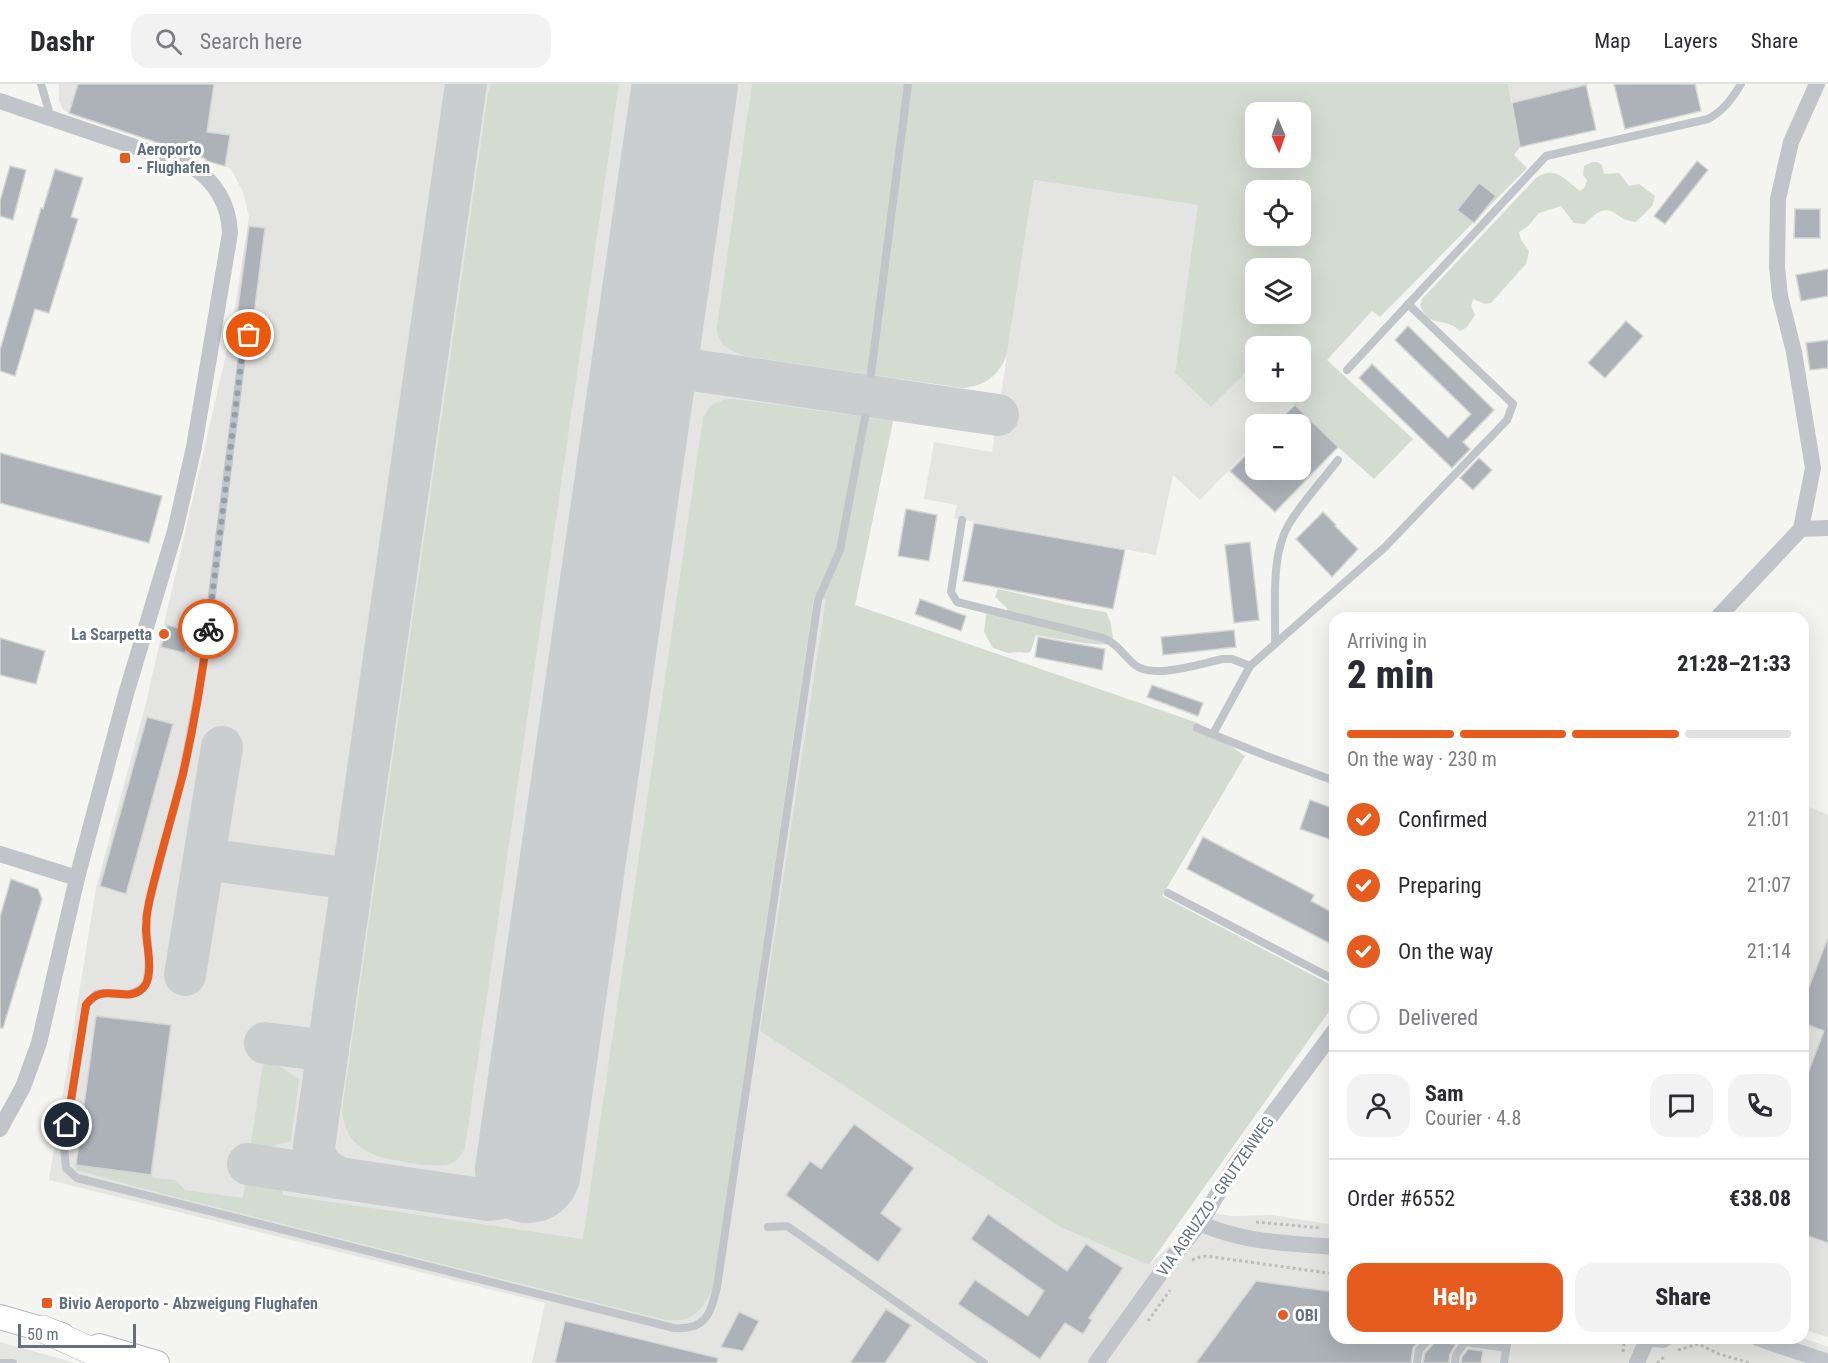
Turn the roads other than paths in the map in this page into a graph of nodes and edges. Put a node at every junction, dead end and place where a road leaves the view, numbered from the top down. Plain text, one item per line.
1 (41, 84) edge
2 (908, 84) edge
3 (1741, 84) edge
4 (1817, 84) edge
5 (0, 101) edge
6 (52, 118) junction
7 (1408, 304) junction
8 (256, 327) dead end
9 (1347, 370) dead end
10 (871, 374) dead end
11 (865, 417) dead end
12 (1338, 460) dead end
13 (962, 520) dead end
14 (1828, 528) edge
15 (1801, 529) junction
16 (1723, 612) edge
17 (1275, 643) junction
18 (1250, 666) junction
19 (1197, 728) dead end
20 (1213, 734) junction
21 (1329, 779) edge
22 (0, 854) edge
23 (77, 878) junction
24 (1168, 893) dead end
25 (1329, 977) edge
26 (1329, 1038) edge
27 (0, 1128) edge
28 (1200, 1223) junction
29 (768, 1227) dead end
30 (1329, 1247) edge
31 (0, 1317) edge
32 (43, 1329) junction
33 (1424, 1344) edge
34 (1464, 1344) edge
35 (1479, 1344) edge
36 (1507, 1344) edge
37 (1644, 1344) edge
38 (1778, 1344) edge
39 (1506, 1348) junction
40 (1828, 1362) edge
41 (0, 1363) edge
42 (13, 1363) edge
43 (118, 1363) edge
44 (157, 1363) edge
45 (984, 1363) edge
46 (1096, 1363) edge
47 (1417, 1363) edge
48 (1455, 1363) edge
49 (1504, 1363) edge
50 (1637, 1363) edge

1 - 6 lane
2 - 10 lane
3 - 7 lane
4 - 15 street
5 - 6 street
6 - 23 street
7 - 9 lane
7 - 17 lane
8 - 11 lane
12 - 17 lane
13 - 18 lane
14 - 15 street
15 - 16 street
17 - 18 lane
18 - 20 lane
19 - 20 lane
20 - 21 lane
22 - 23 street
23 - 27 street
24 - 25 lane
26 - 28 street, VIA AGRUZZO - GRUTZENWEG
28 - 30 street
28 - 46 street, VIA AGRUZZO - GRUTZENWEG
29 - 45 lane
31 - 32 street
32 - 43 main road
32 - 44 street
33 - 47 lane
34 - 48 lane
35 - 39 lane
36 - 39 lane
37 - 50 street
38 - 40 street
39 - 49 lane
41 - 42 lane

